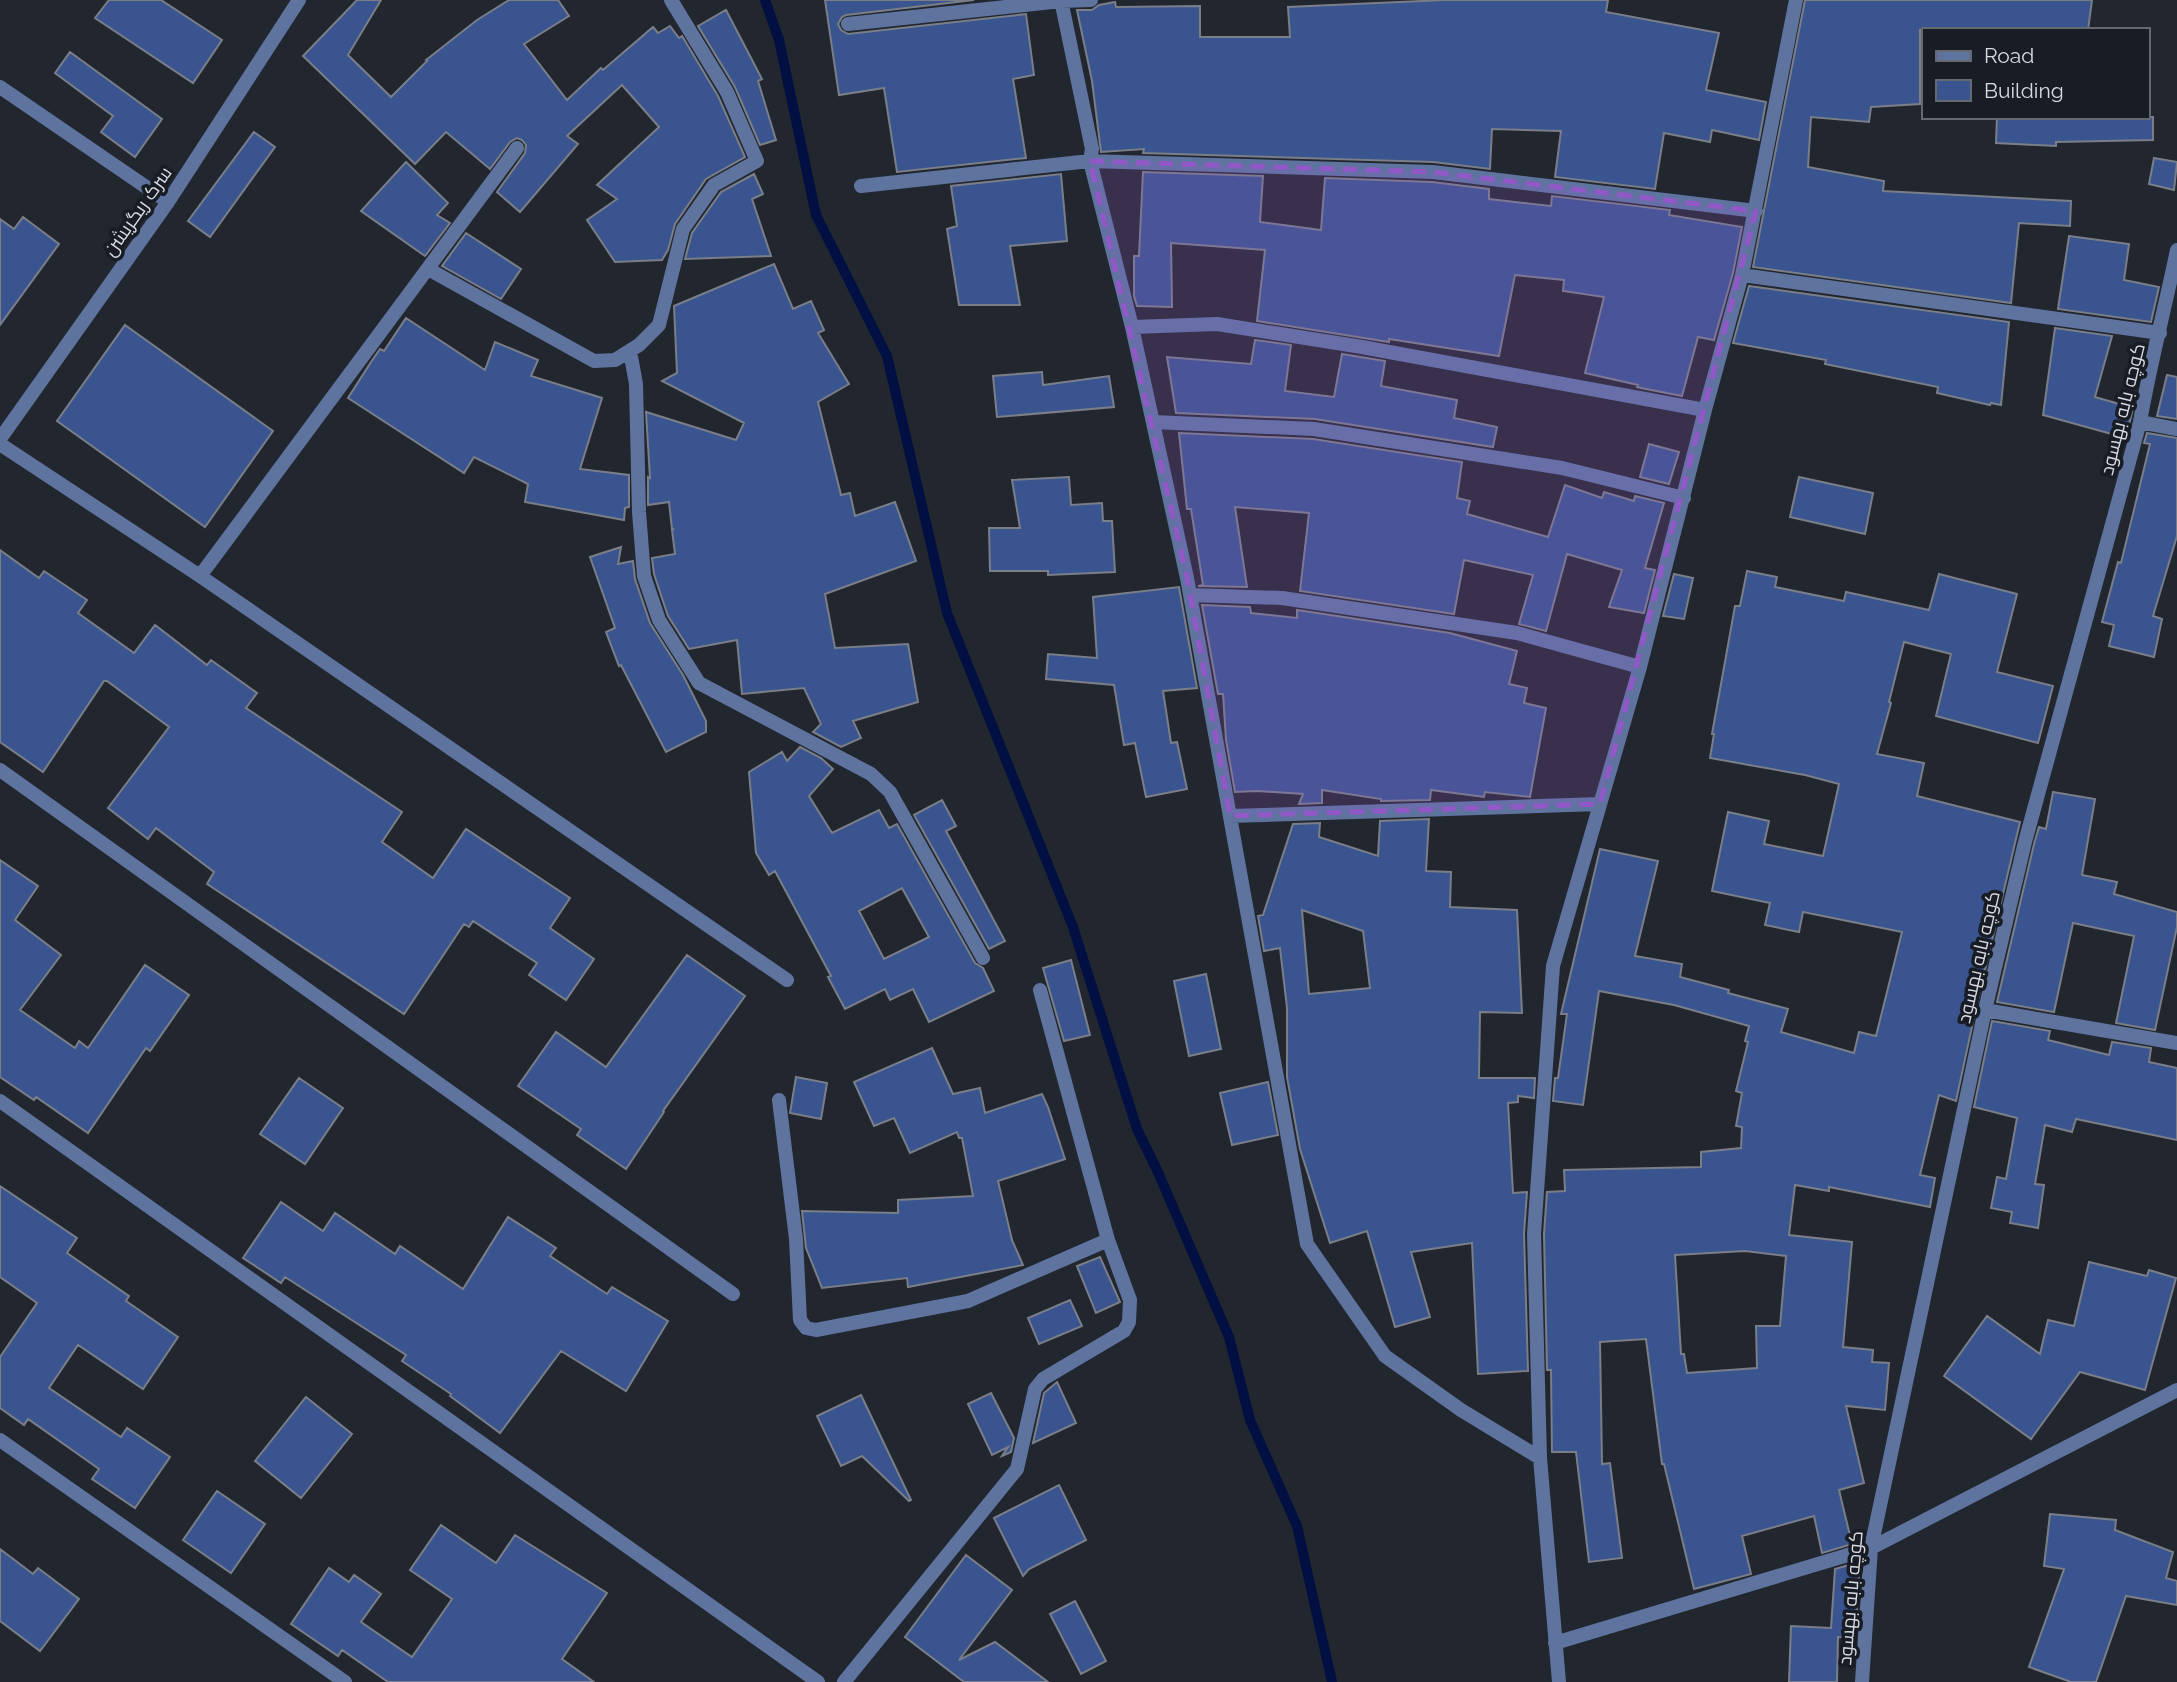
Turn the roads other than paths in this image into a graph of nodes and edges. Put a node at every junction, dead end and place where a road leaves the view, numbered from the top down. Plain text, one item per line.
1 (299, 0) edge
2 (671, 0) edge
3 (1061, 0) edge
4 (1091, 0) edge
5 (1796, 0) edge
6 (848, 24) dead end
7 (0, 87) edge
8 (517, 148) dead end
9 (1090, 161) junction
10 (861, 186) dead end
11 (168, 202) junction
12 (1756, 211) junction
13 (2177, 250) edge
14 (428, 269) junction
15 (1742, 275) junction
16 (1132, 327) junction
17 (2161, 333) junction
18 (630, 351) junction
19 (1705, 410) junction
20 (1153, 422) junction
21 (2140, 422) junction
22 (2177, 429) edge
23 (0, 442) edge
24 (1684, 498) junction
25 (200, 576) junction
26 (1190, 595) junction
27 (1640, 667) junction
28 (0, 770) edge
29 (1600, 804) junction
30 (1230, 816) junction
31 (983, 958) dead end
32 (787, 980) dead end
33 (1040, 990) dead end
34 (1985, 1010) junction
35 (2177, 1043) edge
36 (779, 1100) dead end
37 (0, 1101) edge
38 (1108, 1240) junction
39 (733, 1294) dead end
40 (2177, 1390) edge
41 (0, 1440) edge
42 (1540, 1458) junction
43 (1871, 1548) junction
44 (1555, 1643) junction
45 (345, 1682) edge
46 (818, 1682) edge
47 (844, 1682) edge
48 (1559, 1682) edge
49 (1865, 1682) edge

1 - 11 street, سرک ریگریشن
2 - 18 street
3 - 4 street
3 - 6 street
3 - 9 street
5 - 12 street
7 - 11 street
8 - 14 street
9 - 10 street
9 - 12 street
9 - 16 street
11 - 23 street, سرک ریگریشن
12 - 15 street
13 - 17 street, کوچه بابه بهسود
14 - 18 street
14 - 25 street
15 - 17 street
15 - 19 street
16 - 19 street
16 - 20 street
17 - 21 street, کوچه بابه بهسود
18 - 31 street
19 - 24 street
20 - 24 street
20 - 26 street
21 - 22 street
21 - 34 street, کوچه بابه بهسود
23 - 25 street
24 - 27 street
25 - 32 street
26 - 27 street
26 - 30 street
27 - 29 street
28 - 39 street
29 - 30 street
29 - 42 street
30 - 42 street
33 - 38 street
34 - 35 street
34 - 43 street, کوچه بابه بهسود
36 - 38 street
37 - 46 street
38 - 47 street
40 - 43 street
41 - 45 street
42 - 44 street
43 - 44 street
43 - 49 street, کوچه بابه بهسود
44 - 48 street

